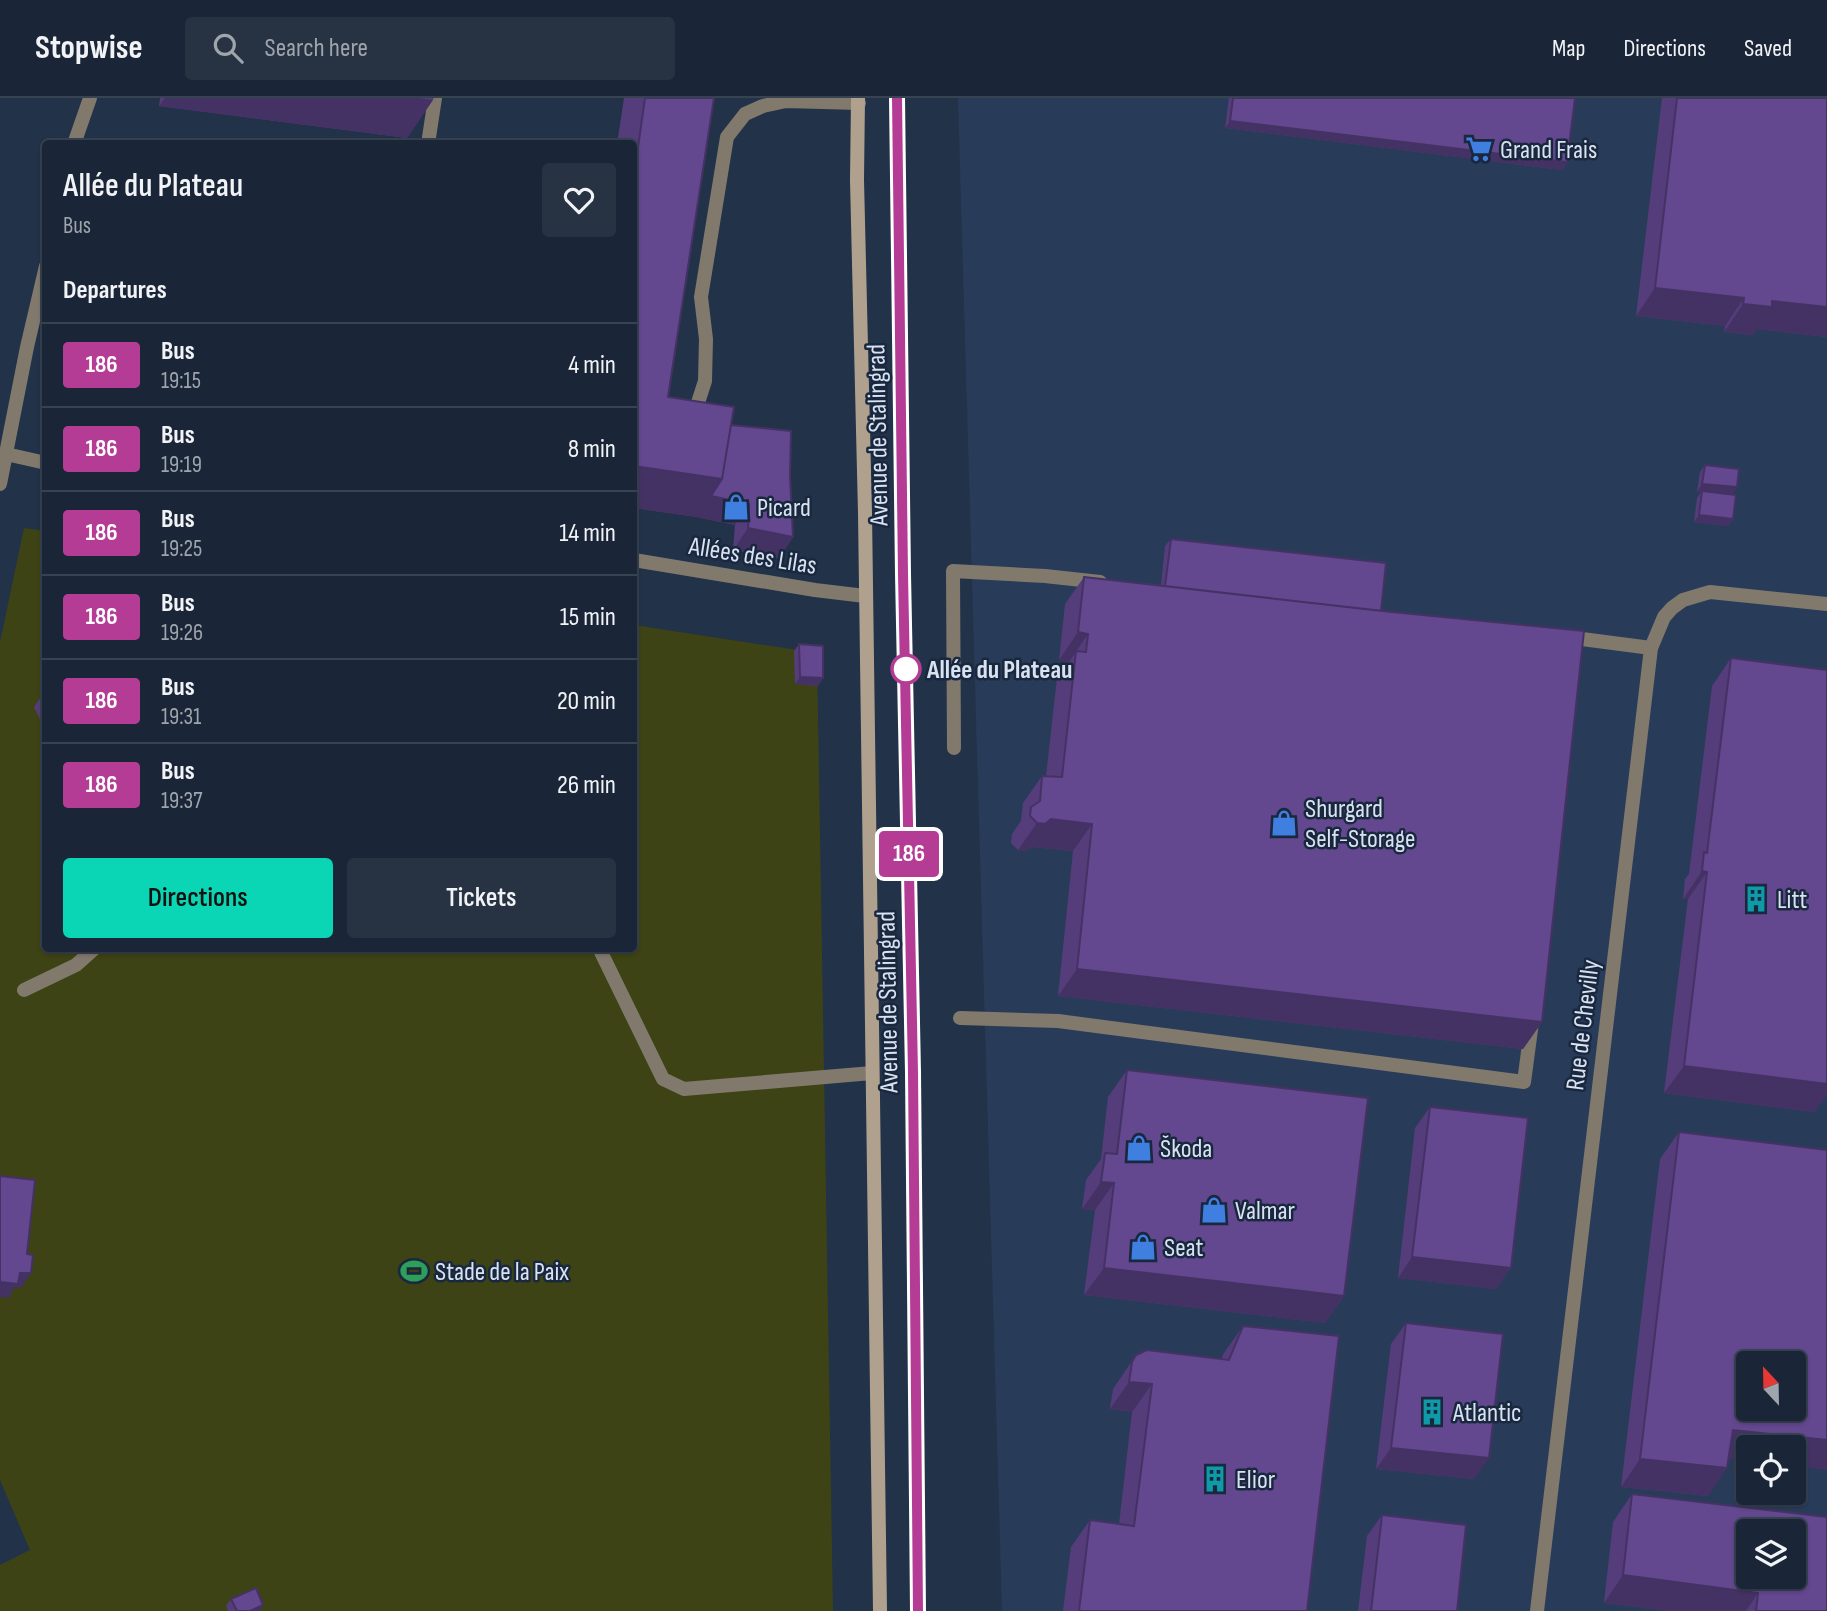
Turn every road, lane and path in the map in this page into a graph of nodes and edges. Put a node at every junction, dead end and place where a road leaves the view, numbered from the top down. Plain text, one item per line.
1 (90, 98) edge
2 (435, 98) edge
3 (897, 98) edge
4 (784, 99) edge
5 (858, 100) edge
6 (75, 140) edge
7 (429, 140) edge
8 (42, 283) edge
9 (690, 430) edge
10 (6, 454) junction
11 (42, 462) edge
12 (0, 484) edge
13 (637, 560) edge
14 (1109, 583) edge
15 (865, 596) junction
16 (1827, 604) edge
17 (1577, 643) edge
18 (1651, 648) junction
19 (954, 747) dead end
20 (91, 952) edge
21 (601, 952) edge
22 (23, 990) dead end
23 (1533, 1013) edge
24 (960, 1018) dead end
25 (872, 1073) junction
26 (880, 1611) edge
27 (918, 1611) edge
28 (1537, 1611) edge

1 - 6 street
2 - 7 street
3 - 27 main road, Avenue de Stalingrad
4 - 5 street
4 - 9 street
5 - 15 main road, Avenue de Stalingrad
8 - 10 street
10 - 11 street
10 - 12 street
13 - 15 street, Allées des Lilas
14 - 19 street
15 - 25 main road, Avenue de Stalingrad
16 - 18 street, Rue de Chevilly
17 - 18 street
18 - 28 street, Rue de Chevilly
20 - 22 street
21 - 25 street
23 - 24 street
25 - 26 main road, Avenue de Stalingrad

